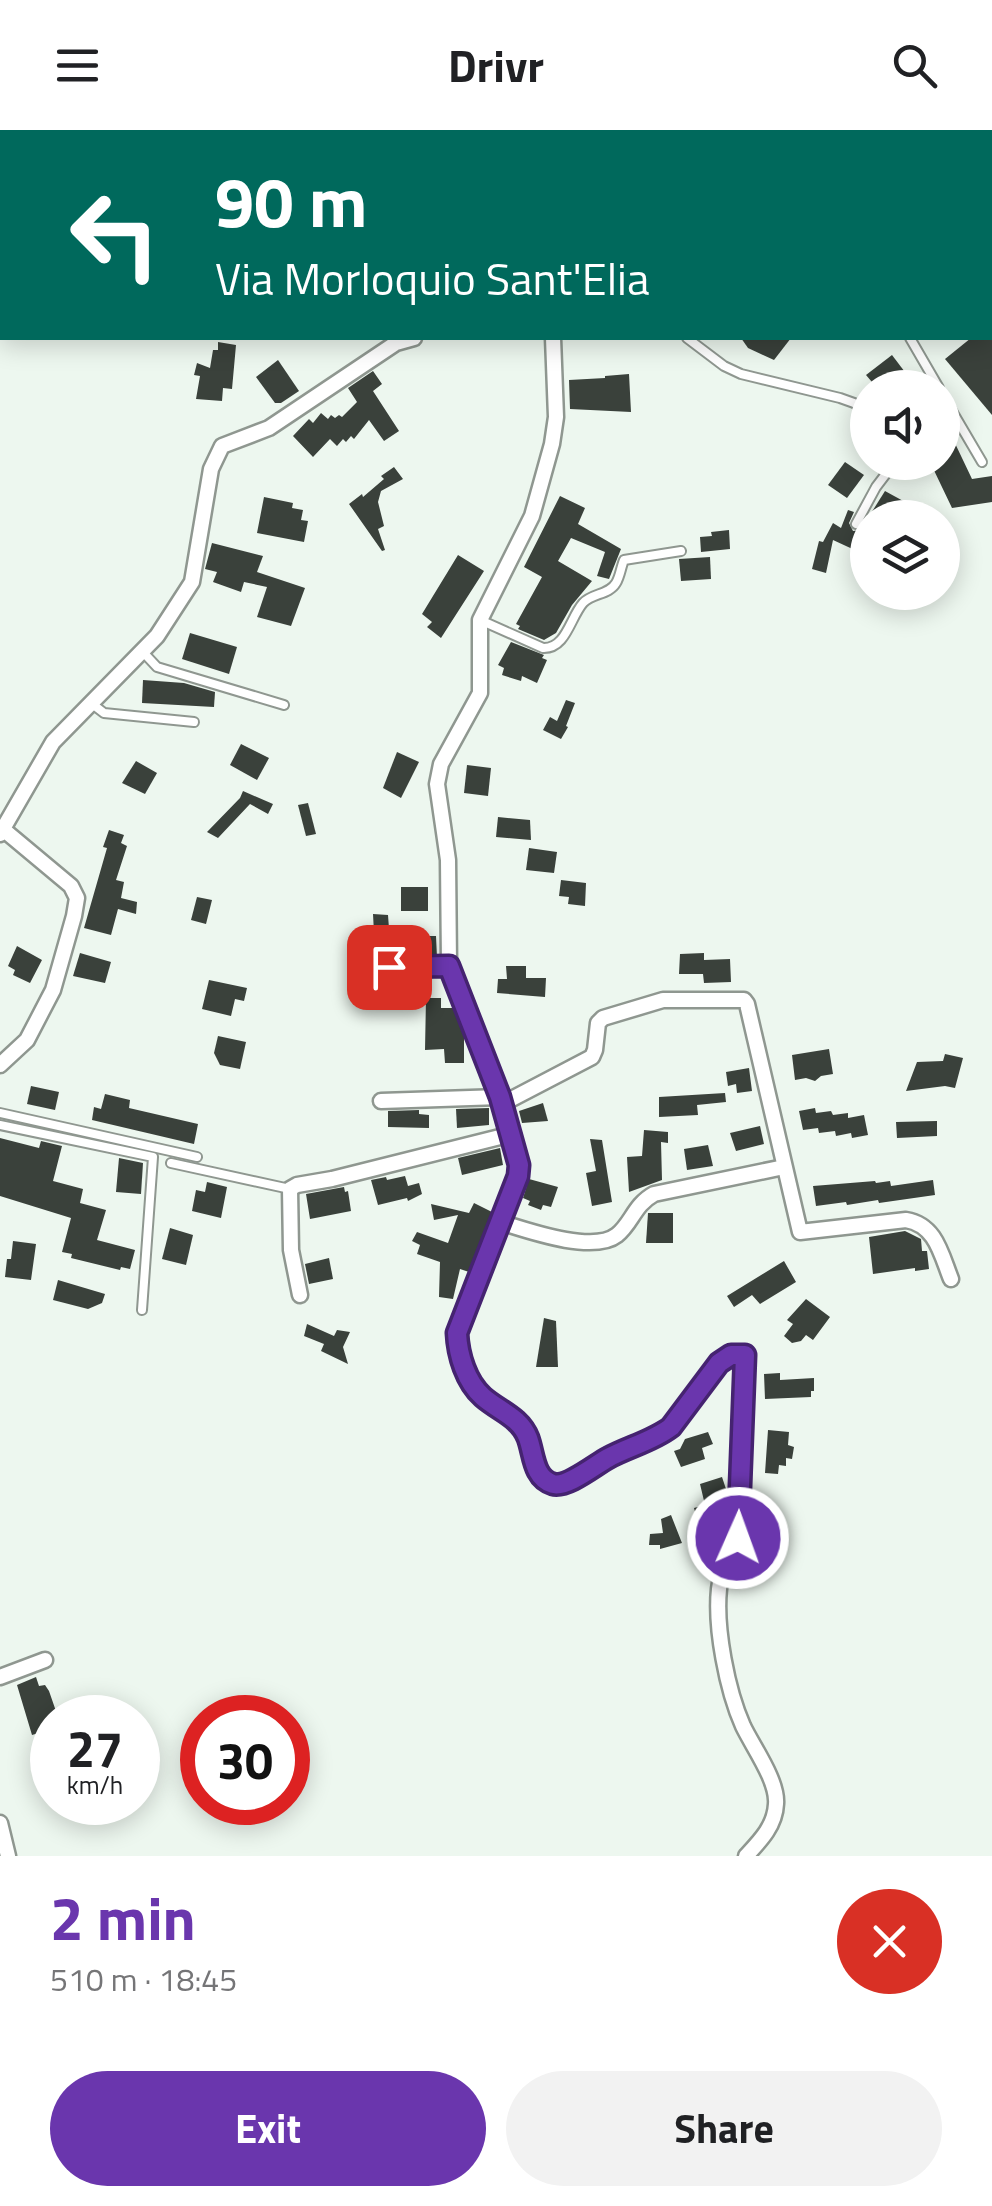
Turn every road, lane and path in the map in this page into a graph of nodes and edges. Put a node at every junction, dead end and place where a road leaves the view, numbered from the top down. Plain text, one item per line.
1 (296, 130) edge
2 (314, 130) edge
3 (407, 340) edge
4 (553, 340) edge
5 (690, 340) edge
6 (911, 340) edge
7 (929, 370) edge
8 (850, 402) edge
9 (960, 425) edge
10 (982, 462) dead end
11 (681, 551) dead end
12 (480, 620) junction
13 (142, 651) junction
14 (91, 703) junction
15 (284, 706) dead end
16 (194, 722) dead end
17 (2, 832) edge
18 (449, 966) junction
19 (359, 968) dead end
20 (0, 1065) edge
21 (501, 1100) junction
22 (381, 1101) dead end
23 (0, 1113) edge
24 (0, 1125) edge
25 (512, 1134) junction
26 (196, 1157) dead end
27 (171, 1163) dead end
28 (784, 1167) junction
29 (290, 1189) junction
30 (500, 1222) junction
31 (951, 1279) dead end
32 (300, 1296) dead end
33 (142, 1310) dead end
34 (45, 1660) dead end
35 (0, 1677) edge
36 (0, 1823) edge
37 (8, 1856) edge
38 (746, 1856) edge

1 - 2 main road
3 - 13 street
4 - 12 street
5 - 8 lane
6 - 7 lane
9 - 10 lane
11 - 12 lane
12 - 18 street
13 - 14 street
13 - 15 lane
14 - 16 lane
14 - 17 street
17 - 20 street
18 - 19 lane
18 - 21 street
21 - 22 street
21 - 25 street
21 - 28 street
23 - 26 lane
24 - 33 lane
25 - 29 street
25 - 30 street
27 - 29 lane
28 - 30 street
28 - 31 street
29 - 32 street
30 - 38 street
34 - 35 street
36 - 37 street

